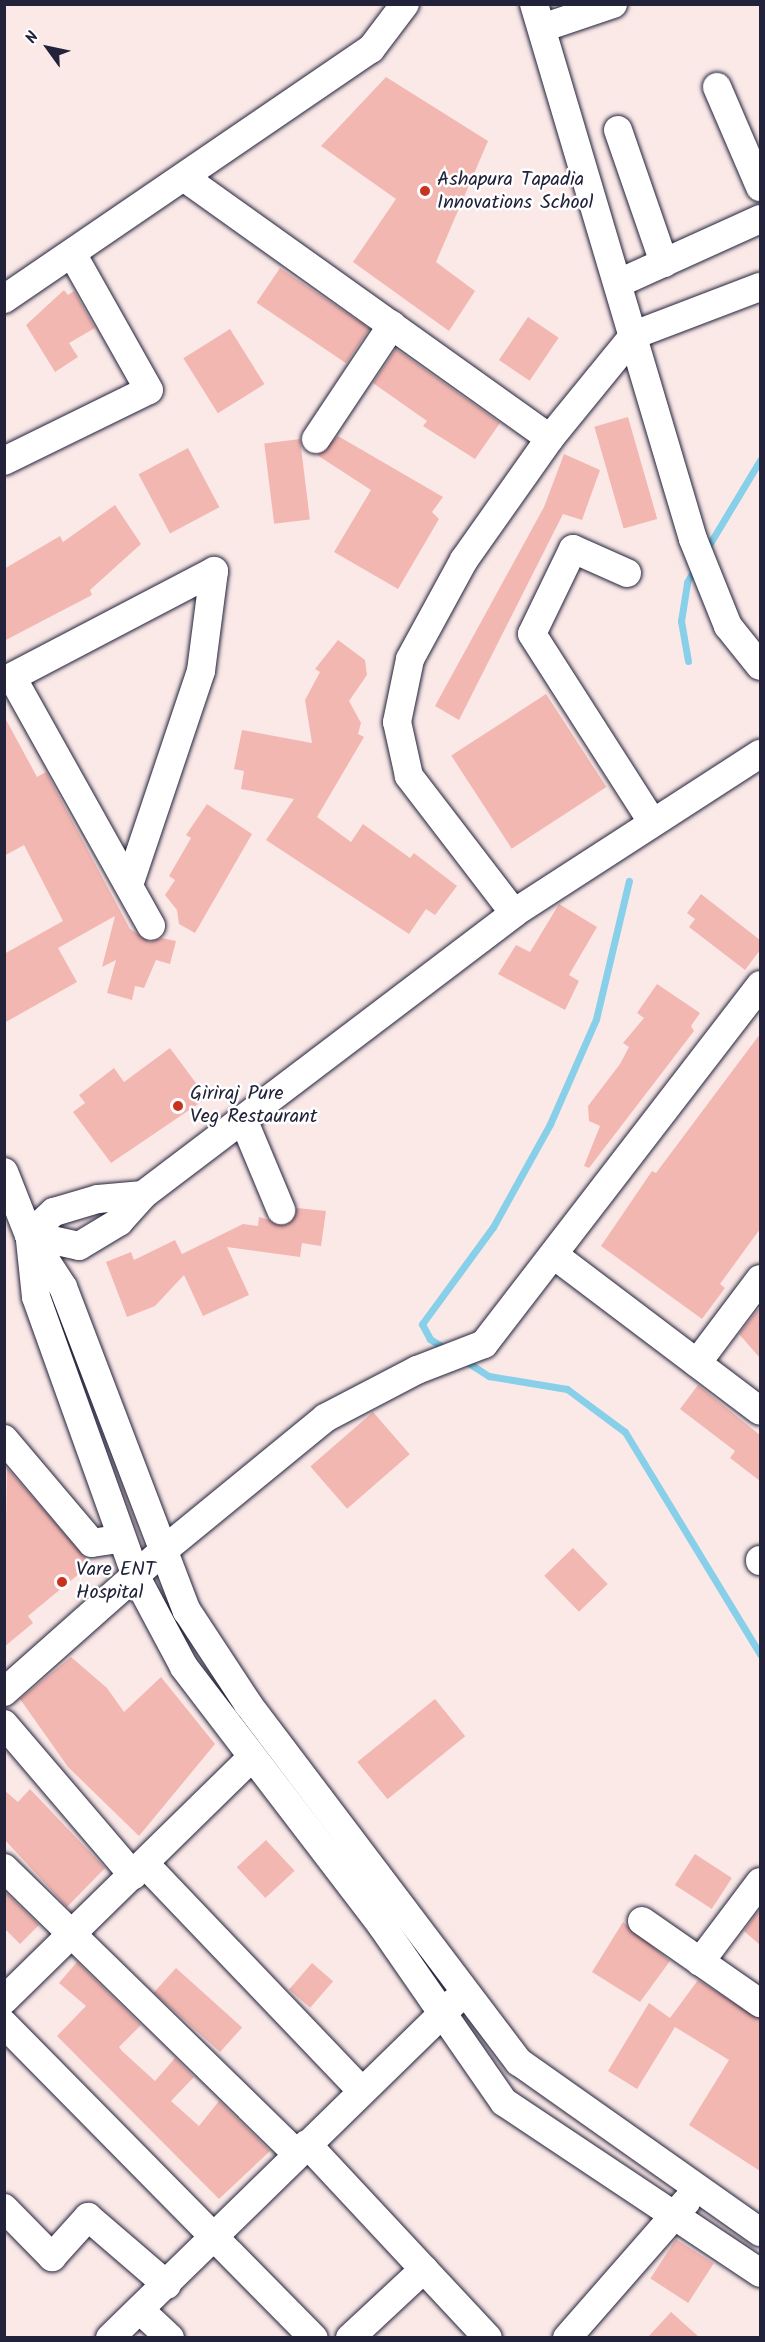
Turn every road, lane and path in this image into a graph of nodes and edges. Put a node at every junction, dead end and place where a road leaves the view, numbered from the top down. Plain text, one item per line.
1 (405, 4) edge
2 (614, 4) edge
3 (538, 16) edge
4 (717, 87) dead end
5 (618, 130) dead end
6 (185, 178) junction
7 (760, 187) edge
8 (760, 219) edge
9 (73, 255) junction
10 (664, 262) junction
11 (619, 283) junction
12 (760, 287) edge
13 (4, 299) edge
14 (392, 326) junction
15 (634, 335) junction
16 (550, 438) junction
17 (316, 439) dead end
18 (4, 461) edge
19 (627, 573) dead end
20 (756, 649) edge
21 (8, 679) edge
22 (760, 754) edge
23 (653, 824) junction
24 (129, 885) junction
25 (514, 913) junction
26 (151, 926) dead end
27 (760, 985) edge
28 (243, 1119) junction
29 (4, 1172) edge
30 (143, 1195) junction
31 (281, 1210) dead end
32 (29, 1235) junction
33 (554, 1255) junction
34 (760, 1279) edge
35 (698, 1363) junction
36 (760, 1411) edge
37 (4, 1439) edge
38 (122, 1538) junction
39 (164, 1550) junction
40 (136, 1577) junction
41 (4, 1692) edge
42 (4, 1724) edge
43 (252, 1757) junction
44 (4, 1868) edge
45 (139, 1869) junction
46 (760, 1882) edge
47 (642, 1921) dead end
48 (71, 1936) junction
49 (700, 1962) junction
50 (466, 1992) junction
51 (4, 2001) edge
52 (760, 2002) edge
53 (441, 2014) junction
54 (4, 2024) edge
55 (360, 2089) junction
56 (301, 2148) junction
57 (699, 2190) junction
58 (4, 2208) edge
59 (672, 2215) junction
60 (760, 2232) edge
61 (218, 2234) junction
62 (424, 2269) junction
63 (760, 2273) edge
64 (167, 2285) junction
65 (140, 2310) junction
66 (110, 2337) edge
67 (170, 2337) edge
68 (314, 2337) edge
69 (350, 2337) edge
70 (488, 2337) edge
71 (567, 2337) edge

1 - 6 street
2 - 3 street
3 - 11 street
4 - 7 street
5 - 10 street
6 - 9 street
6 - 14 street
8 - 10 street
9 - 13 street
9 - 18 street
10 - 11 street
11 - 15 street
12 - 15 street
14 - 16 street
14 - 17 street
15 - 16 street
15 - 20 street
16 - 25 street
19 - 23 street
21 - 24 street
21 - 24 street
22 - 23 street
23 - 25 street
24 - 26 street
25 - 28 street
27 - 33 street
28 - 30 street
28 - 31 street
29 - 32 street
30 - 32 street
30 - 32 street
32 - 38 street
32 - 39 street
33 - 35 street
33 - 39 street
34 - 35 street
35 - 36 street
37 - 38 street
38 - 40 street
39 - 40 street
39 - 50 street
40 - 41 street
40 - 43 street
42 - 45 street
43 - 45 street
43 - 53 street
44 - 48 street
45 - 48 street
45 - 55 street
46 - 49 street
47 - 49 street
48 - 51 street
48 - 56 street
49 - 52 street
50 - 53 street
50 - 57 street
53 - 55 street
53 - 59 street
54 - 61 street
55 - 56 street
56 - 61 street
56 - 62 street
57 - 59 street
57 - 60 street
58 - 64 street
59 - 63 street
59 - 71 street
61 - 64 street
61 - 68 street
62 - 69 street
62 - 70 street
64 - 65 street
65 - 66 street
65 - 67 street

